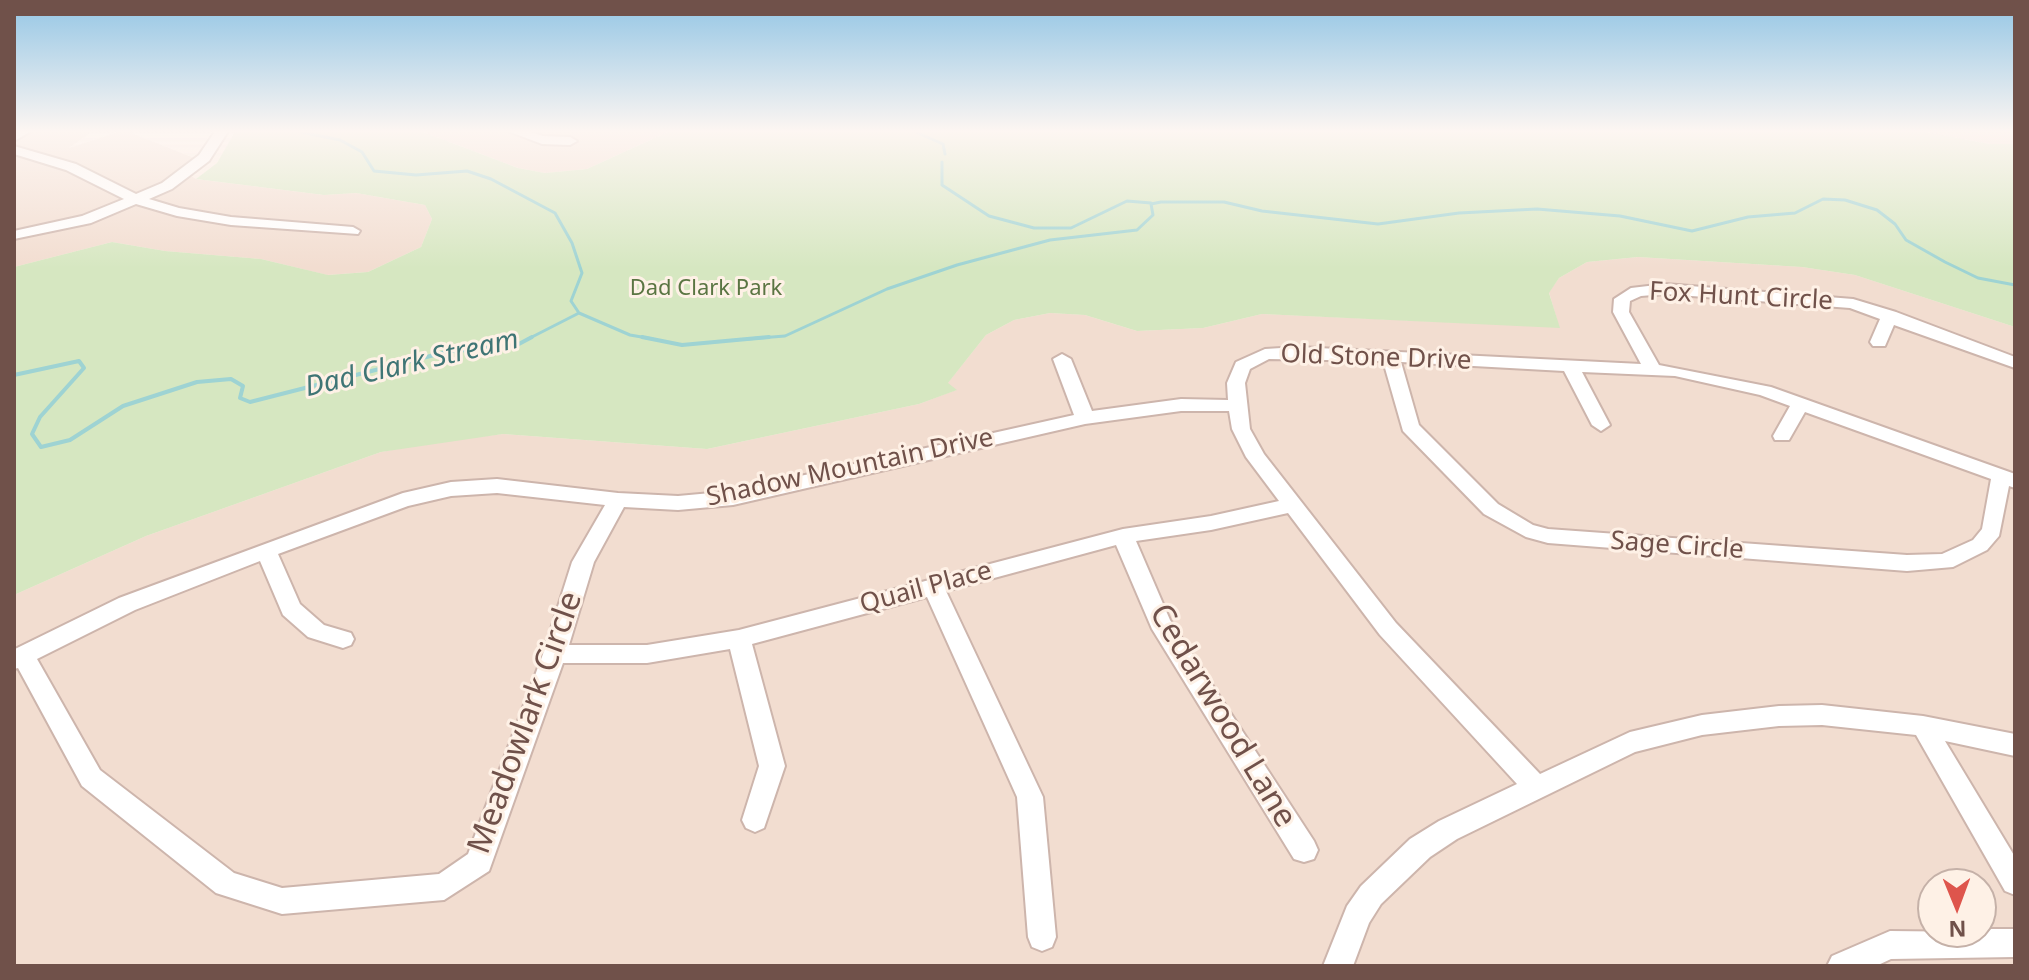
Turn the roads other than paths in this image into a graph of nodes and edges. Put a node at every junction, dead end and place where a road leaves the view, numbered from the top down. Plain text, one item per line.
1 (89, 176) edge
2 (183, 176) edge
3 (138, 200) junction
4 (353, 231) dead end
5 (14, 235) edge
6 (1890, 315) junction
7 (1879, 342) dead end
8 (1391, 358) junction
9 (1062, 359) dead end
10 (2015, 363) edge
11 (1570, 366) junction
12 (1652, 369) junction
13 (1800, 404) junction
14 (1237, 406) junction
15 (1085, 418) junction
16 (1601, 425) dead end
17 (1782, 436) dead end
18 (2008, 479) edge
19 (618, 500) junction
20 (1294, 505) junction
21 (1123, 536) junction
22 (266, 550) junction
23 (933, 586) junction
24 (343, 639) dead end
25 (739, 639) junction
26 (555, 654) junction
27 (19, 658) edge
28 (1923, 726) junction
29 (2015, 745) edge
30 (1537, 788) junction
31 (755, 820) dead end
32 (1304, 850) dead end
33 (2015, 882) edge
34 (1042, 937) dead end
35 (2015, 943) edge
36 (1338, 966) edge
37 (1842, 966) edge

1 - 3 street
2 - 3 street
3 - 4 street
3 - 5 street
6 - 7 street
6 - 10 street
6 - 12 street, Fox Hunt Circle
8 - 11 street, Old Stone Drive
8 - 14 street, Old Stone Drive
8 - 18 street, Sage Circle
9 - 15 street
11 - 12 street, Old Stone Drive
11 - 16 street
12 - 13 street, Old Stone Drive
13 - 17 street
13 - 18 street, Old Stone Drive
14 - 15 street, Shadow Mountain Drive
14 - 20 street, Old Stone Drive
15 - 19 street, Shadow Mountain Drive
19 - 22 street, Shadow Mountain Drive
19 - 26 street, Meadowlark Circle
20 - 21 street, Quail Place
20 - 30 street, Old Stone Drive
21 - 23 street, Quail Place
21 - 32 street, Cedarwood Lane
22 - 24 street
22 - 27 street, Shadow Mountain Drive
23 - 25 street, Quail Place
23 - 34 street
25 - 26 street, Quail Place
25 - 31 street
26 - 27 street, Meadowlark Circle
28 - 29 street
28 - 30 street
28 - 33 street
30 - 36 street
35 - 37 street

